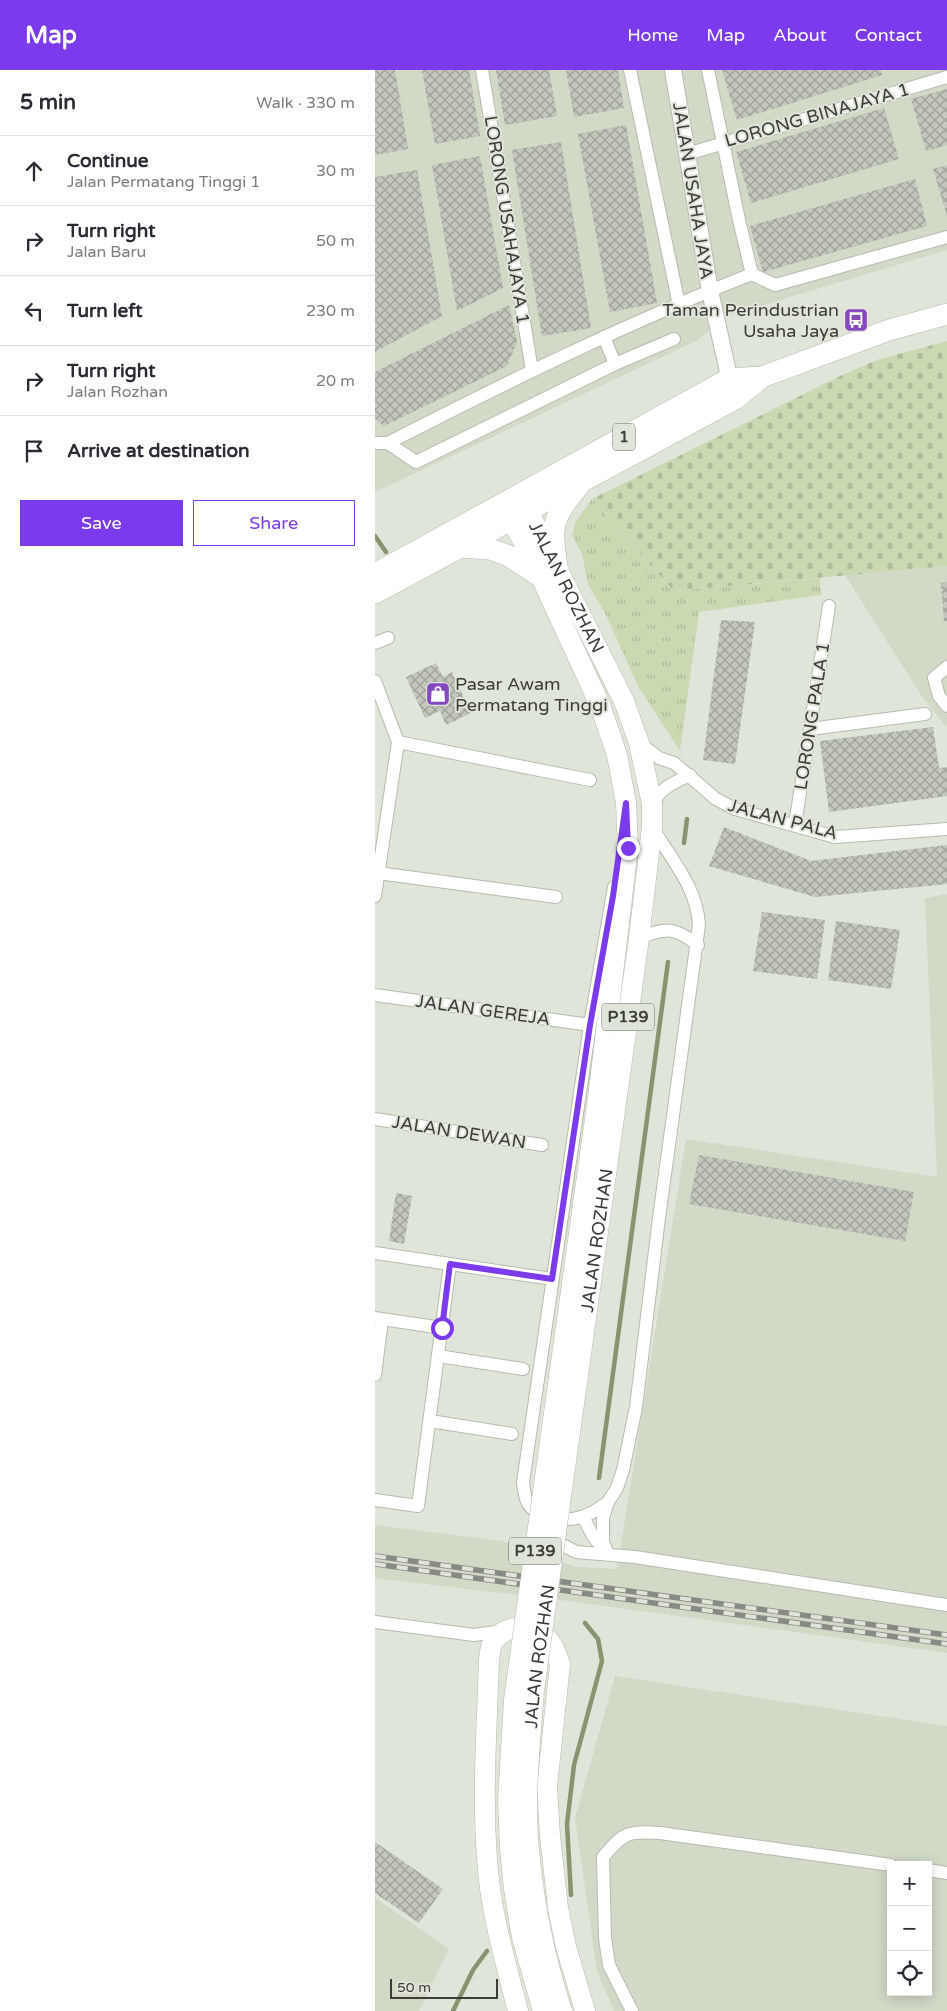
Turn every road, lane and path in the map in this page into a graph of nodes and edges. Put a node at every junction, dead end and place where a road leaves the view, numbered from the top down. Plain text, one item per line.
1 (482, 70) edge
2 (630, 70) edge
3 (673, 70) edge
4 (708, 70) edge
5 (947, 77) edge
6 (723, 142) junction
7 (687, 154) junction
8 (947, 237) edge
9 (752, 274) junction
10 (710, 291) junction
11 (679, 305) junction
12 (947, 314) edge
13 (604, 337) junction
14 (674, 339) dead end
15 (615, 364) junction
16 (532, 370) junction
17 (762, 377) junction
18 (729, 379) junction
19 (735, 399) junction
20 (380, 444) edge
21 (584, 479) junction
22 (516, 507) junction
23 (460, 547) junction
24 (375, 574) edge
25 (550, 575) junction
26 (375, 592) edge
27 (829, 606) dead end
28 (388, 638) dead end
29 (375, 642) edge
30 (947, 667) edge
31 (375, 681) edge
32 (947, 706) edge
33 (925, 714) dead end
34 (810, 729) junction
35 (399, 742) junction
36 (639, 743) junction
37 (690, 775) junction
38 (590, 780) dead end
39 (626, 803) junction
40 (652, 804) junction
41 (795, 825) junction
42 (652, 827) junction
43 (947, 829) edge
44 (378, 873) junction
45 (375, 896) edge
46 (556, 897) dead end
47 (639, 938) junction
48 (698, 945) junction
49 (375, 995) edge
50 (590, 1025) junction
51 (608, 1093) junction
52 (375, 1119) edge
53 (542, 1145) dead end
54 (375, 1253) edge
55 (450, 1264) junction
56 (552, 1279) junction
57 (379, 1319) edge
58 (442, 1328) junction
59 (438, 1356) junction
60 (523, 1369) dead end
61 (375, 1375) edge
62 (429, 1421) junction
63 (512, 1434) dead end
64 (375, 1500) edge
65 (608, 1502) junction
66 (542, 1515) junction
67 (583, 1517) junction
68 (608, 1554) junction
69 (947, 1605) edge
70 (375, 1622) edge
71 (503, 1631) junction
72 (887, 1864) edge
73 (932, 1871) edge
74 (947, 1873) edge
75 (518, 2011) edge
76 (543, 2011) edge
77 (562, 2011) edge
78 (585, 2011) edge
79 (632, 2011) edge

1 - 16 street, LORONG USAHAJAYA 1
2 - 11 street, JALAN USAHA JAYA
3 - 7 street, JALAN USAHA JAYA
4 - 6 street, JALAN USAHA JAYA
5 - 6 street, LORONG BINAJAYA 1
6 - 7 street, LORONG BINAJAYA 1
6 - 9 street, JALAN USAHA JAYA
7 - 10 street, JALAN USAHA JAYA
8 - 9 street
9 - 10 street
10 - 11 street
10 - 18 street, JALAN USAHA JAYA
11 - 13 street
12 - 17 highway, 1
13 - 15 street
13 - 16 street
14 - 15 street
15 - 20 street
16 - 20 street
17 - 18 highway, 1
17 - 19 highway, 1
18 - 19 street, JALAN USAHA JAYA
18 - 22 highway, 1
19 - 21 highway, 1
21 - 22 highway, 1
21 - 25 highway
22 - 23 highway, 1
22 - 24 highway, 1
22 - 25 main road, JALAN ROZHAN / P139
23 - 25 highway
23 - 26 highway, 1
25 - 36 main road, JALAN ROZHAN / P139
25 - 39 main road, JALAN ROZHAN / P139
27 - 34 street, LORONG PALA 1
28 - 29 street
30 - 32 street
31 - 35 street
33 - 34 street
34 - 41 street, LORONG PALA 1
35 - 38 street
35 - 44 street
36 - 37 street, JALAN PALA
36 - 40 main road, JALAN ROZHAN / P139
37 - 40 street
37 - 41 street, JALAN PALA
39 - 50 street
39 - 51 main road, JALAN ROZHAN / P139
40 - 42 main road, JALAN ROZHAN / P139
41 - 43 street, JALAN PALA
42 - 47 main road, JALAN ROZHAN / P139
42 - 48 street
44 - 45 street
44 - 46 street
47 - 48 street
47 - 51 main road, JALAN ROZHAN / P139
48 - 65 street
49 - 50 street, JALAN GEREJA
50 - 56 street
51 - 76 main road, JALAN ROZHAN / P139, bridge
51 - 77 main road, JALAN ROZHAN / P139, bridge
52 - 53 street, JALAN DEWAN
54 - 55 street
55 - 56 street
55 - 58 street
56 - 66 street
57 - 58 street
57 - 61 street
58 - 59 street
59 - 60 street
59 - 62 street
62 - 63 street
62 - 64 street
65 - 67 street
65 - 68 street
66 - 67 street
66 - 68 street
67 - 68 street
68 - 69 street
70 - 71 street
71 - 75 main road
71 - 78 main road
72 - 79 street
73 - 74 street

